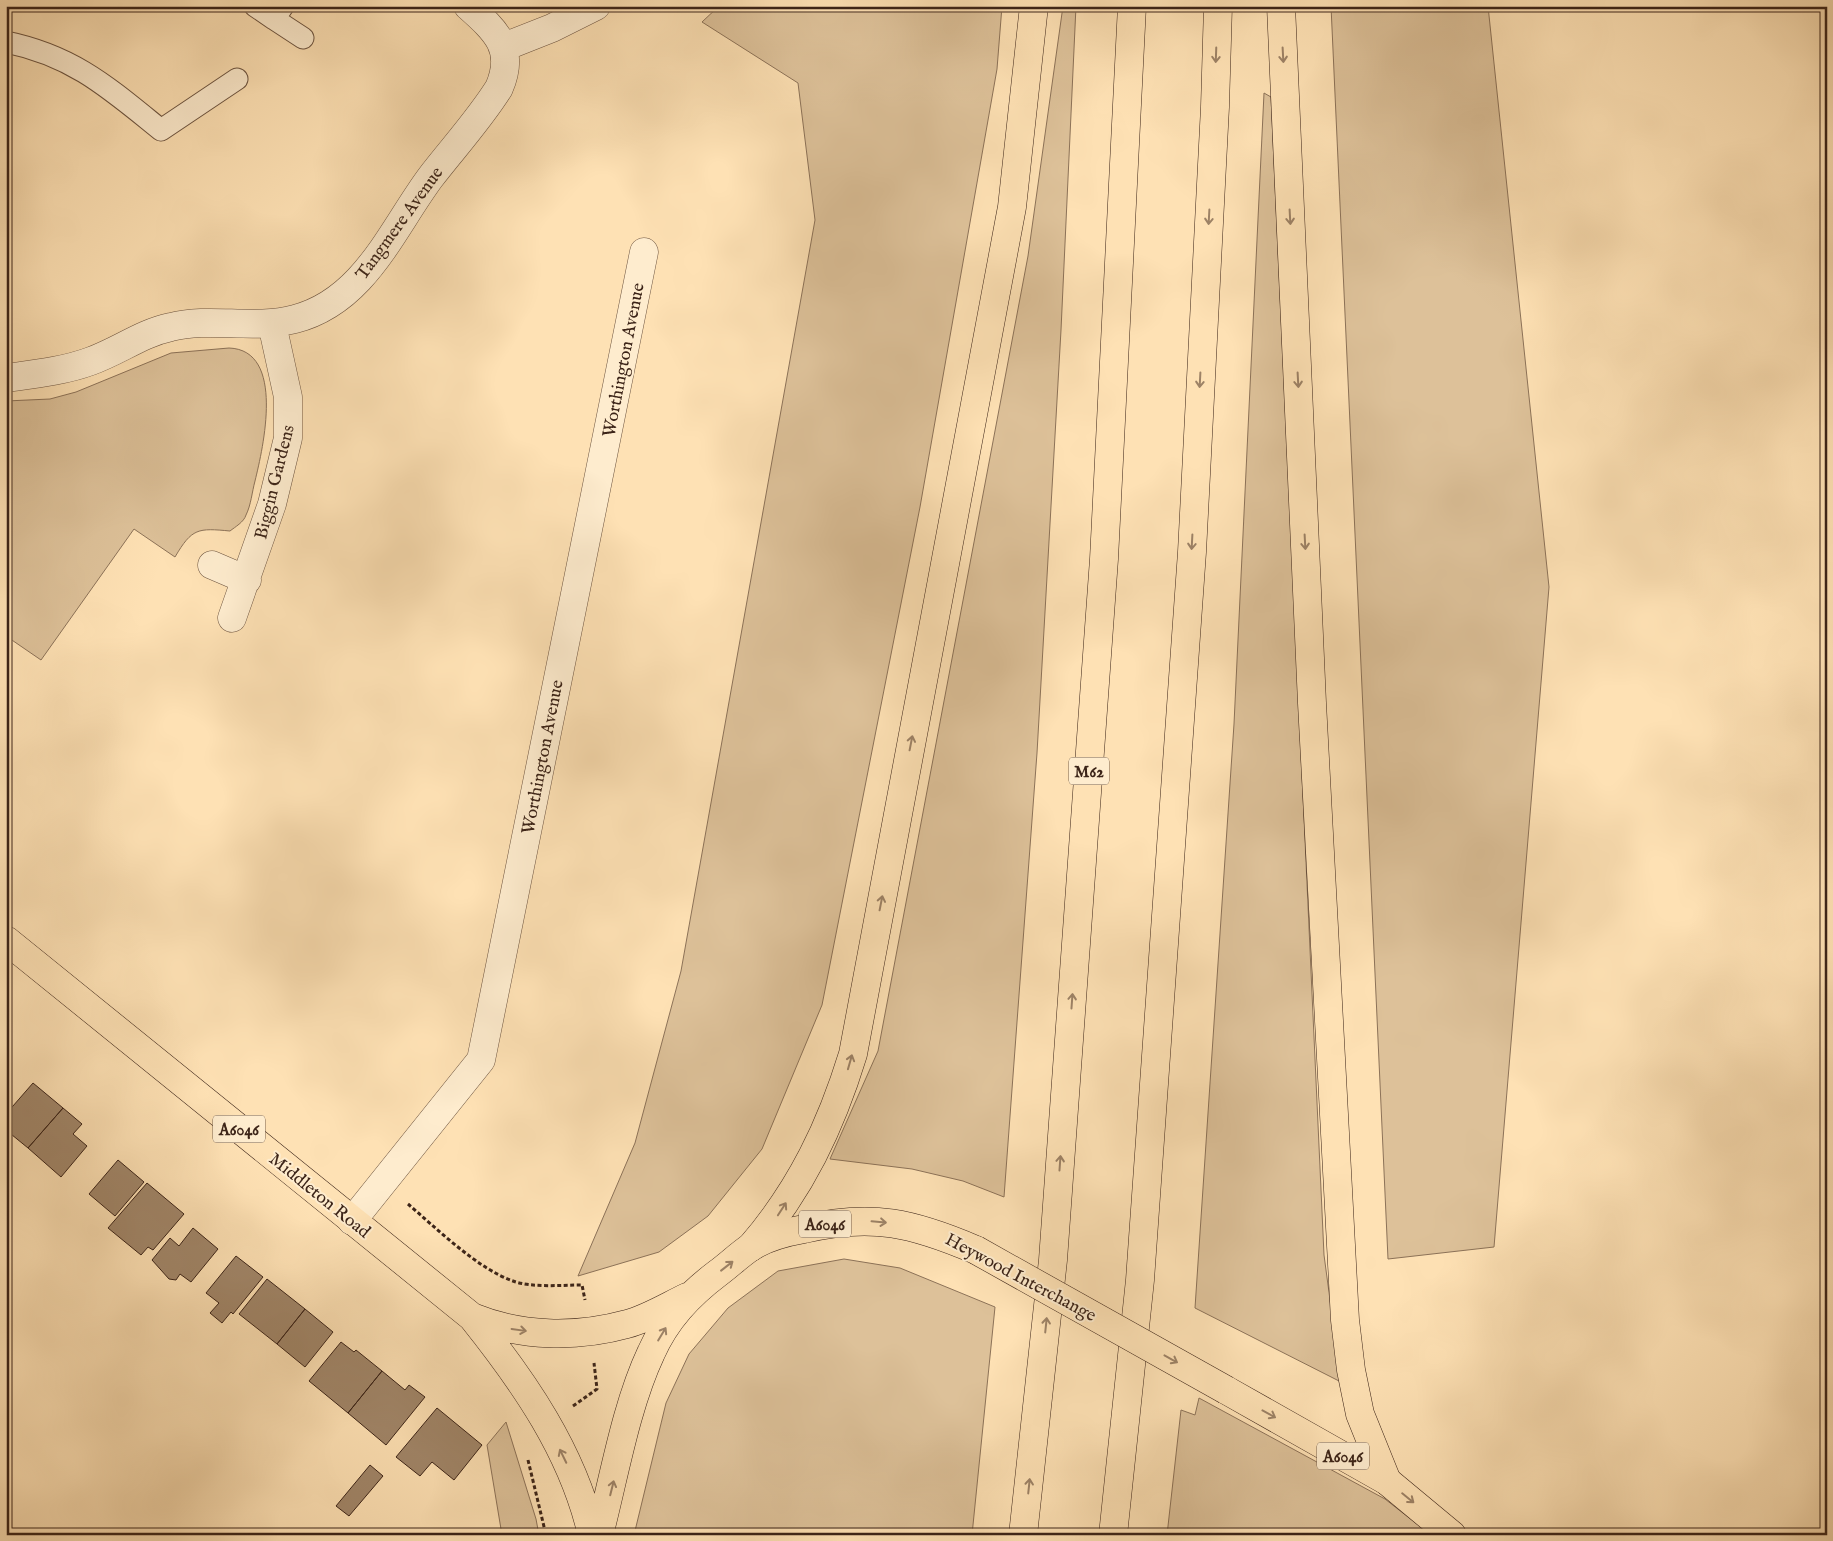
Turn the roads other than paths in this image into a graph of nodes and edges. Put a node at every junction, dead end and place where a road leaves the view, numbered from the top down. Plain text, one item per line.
1 (255, 6) edge
2 (468, 6) edge
3 (596, 6) edge
4 (1034, 6) edge
5 (1132, 6) edge
6 (1218, 6) edge
7 (1281, 6) edge
8 (279, 13) edge
9 (304, 38) dead end
10 (6, 42) edge
11 (504, 47) junction
12 (237, 79) dead end
13 (644, 252) dead end
14 (272, 324) junction
15 (6, 378) edge
16 (212, 565) dead end
17 (246, 580) junction
18 (232, 618) dead end
19 (6, 940) edge
20 (352, 1221) junction
21 (752, 1247) junction
22 (689, 1296) junction
23 (472, 1316) junction
24 (1387, 1481) junction
25 (592, 1535) edge
26 (599, 1535) edge
27 (1023, 1535) edge
28 (1113, 1535) edge
29 (1452, 1535) edge

1 - 8 lane
2 - 11 street
3 - 11 street
21 -> 4 main road
27 -> 5 main road, M62
6 -> 28 main road
7 -> 24 main road
8 - 9 lane
10 - 12 lane
11 - 14 street, Tangmere Avenue
13 - 20 street, Worthington Avenue
14 - 15 street, Tangmere Avenue
14 - 17 street, Biggin Gardens
16 - 17 street
17 - 18 street, Biggin Gardens
19 - 20 main road, Middleton Road / A6046
20 - 23 main road, Middleton Road / A6046
22 -> 21 main road, Heywood Interchange / A6046
21 -> 24 main road, Heywood Interchange / A6046, bridge
23 -> 22 main road, Middleton Road / A6046
26 -> 22 main road, Heywood Interchange / A6046
25 -> 23 main road, Middleton Road / A6046
24 -> 29 main road, Heywood Interchange / A6046

